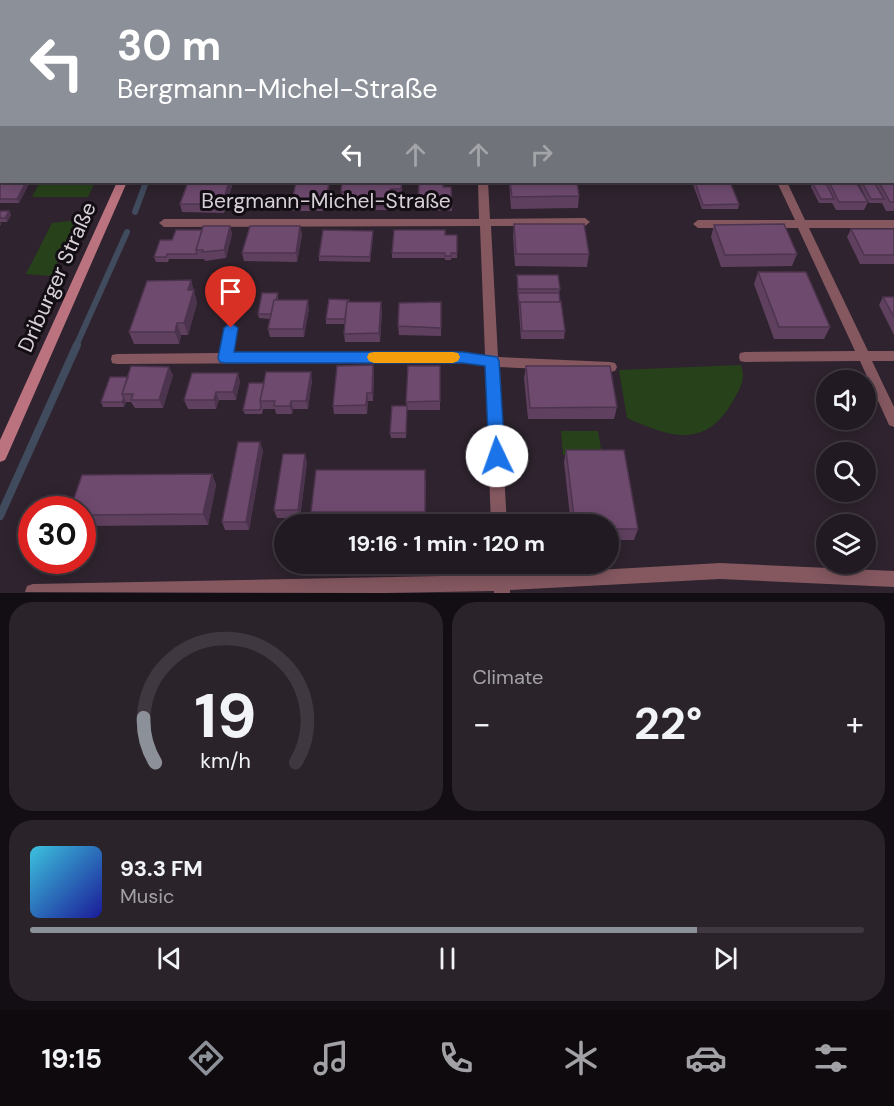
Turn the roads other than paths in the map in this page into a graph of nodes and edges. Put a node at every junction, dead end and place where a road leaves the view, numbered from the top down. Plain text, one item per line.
1 (122, 183) edge
2 (483, 183) edge
3 (782, 183) edge
4 (487, 222) junction
5 (585, 222) edge
6 (165, 223) dead end
7 (698, 224) dead end
8 (894, 224) edge
9 (802, 225) junction
10 (231, 328) dead end
11 (864, 356) junction
12 (894, 356) edge
13 (745, 357) dead end
14 (225, 358) junction
15 (117, 359) dead end
16 (492, 361) junction
17 (610, 366) edge
18 (894, 421) edge
19 (0, 456) edge
20 (499, 514) edge
21 (894, 579) edge
22 (502, 588) edge
23 (33, 592) edge

1 - 19 main road, Driburger Straße
2 - 4 street
3 - 9 street
4 - 5 street, Bergmann-Michel-Straße
4 - 6 street, Bergmann-Michel-Straße
4 - 16 street
7 - 9 street
8 - 9 street
9 - 11 street
10 - 14 street
11 - 12 street
11 - 13 street
11 - 18 street
14 - 15 street
14 - 16 street
16 - 17 street
16 - 20 street
21 - 22 street
22 - 23 street

